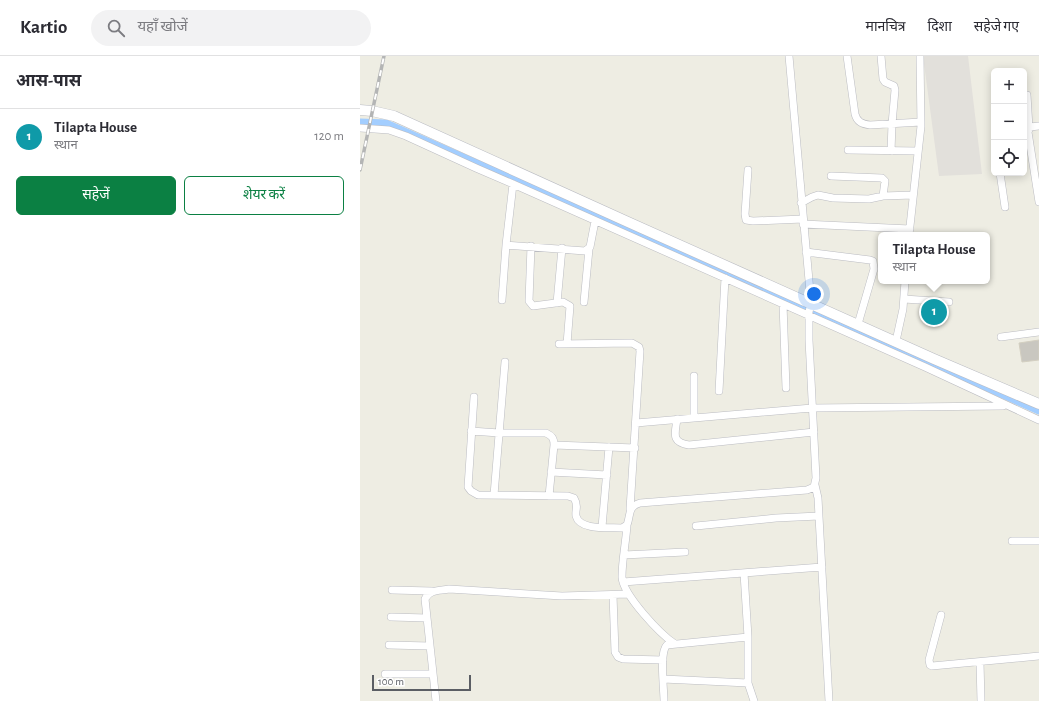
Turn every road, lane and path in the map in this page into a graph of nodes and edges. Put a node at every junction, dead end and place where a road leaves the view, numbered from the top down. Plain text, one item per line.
1 (789, 56) edge
2 (847, 56) edge
3 (881, 56) edge
4 (920, 56) edge
5 (1027, 95) dead end
6 (360, 110) edge
7 (921, 122) junction
8 (892, 124) junction
9 (1039, 126) edge
10 (360, 128) edge
11 (1028, 128) junction
12 (848, 150) dead end
13 (891, 151) junction
14 (918, 151) junction
15 (1027, 151) edge
16 (748, 170) dead end
17 (831, 176) dead end
18 (1000, 176) edge
19 (513, 184) junction
20 (913, 195) junction
21 (882, 196) junction
22 (1039, 202) edge
23 (801, 203) junction
24 (1005, 208) dead end
25 (595, 221) junction
26 (803, 222) junction
27 (910, 232) edge
28 (506, 245) junction
29 (531, 246) junction
30 (562, 248) junction
31 (588, 249) junction
32 (806, 252) junction
33 (725, 278) junction
34 (905, 284) edge
35 (904, 298) junction
36 (502, 300) dead end
37 (584, 302) dead end
38 (949, 302) dead end
39 (557, 303) junction
40 (782, 304) junction
41 (810, 309) junction
42 (858, 324) junction
43 (1039, 332) edge
44 (1001, 337) dead end
45 (896, 341) junction
46 (559, 344) dead end
47 (567, 344) junction
48 (505, 362) dead end
49 (694, 376) dead end
50 (786, 388) dead end
51 (719, 391) dead end
52 (474, 397) dead end
53 (1039, 404) edge
54 (1007, 406) junction
55 (812, 408) junction
56 (694, 418) junction
57 (677, 419) junction
58 (1039, 420) edge
59 (636, 423) junction
60 (472, 431) junction
61 (814, 432) junction
62 (499, 433) junction
63 (554, 445) junction
64 (609, 447) junction
65 (634, 448) junction
66 (551, 472) junction
67 (606, 475) junction
68 (815, 485) junction
69 (494, 495) junction
70 (549, 496) junction
71 (630, 510) junction
72 (819, 516) junction
73 (627, 525) junction
74 (696, 526) dead end
75 (602, 527) junction
76 (1012, 541) dead end
77 (1039, 541) edge
78 (685, 552) dead end
79 (624, 555) junction
80 (822, 567) junction
81 (744, 573) junction
82 (623, 582) junction
83 (392, 590) dead end
84 (432, 591) junction
85 (628, 594) junction
86 (613, 595) junction
87 (941, 615) dead end
88 (391, 617) dead end
89 (427, 618) junction
90 (748, 637) junction
91 (675, 644) junction
92 (389, 645) dead end
93 (430, 646) junction
94 (1039, 656) edge
95 (663, 660) junction
96 (980, 662) junction
97 (385, 674) dead end
98 (433, 674) junction
99 (664, 679) junction
100 (748, 683) junction
101 (436, 701) edge
102 (664, 701) edge
103 (754, 701) edge
104 (829, 701) edge
105 (981, 701) edge

1 - 23 street
2 - 8 street
3 - 8 street
4 - 7 street
5 - 11 street
6 - 41 street
7 - 8 street
7 - 14 street
8 - 13 street
9 - 11 street
10 - 19 street
11 - 15 street
12 - 13 street
13 - 14 street
14 - 20 street
15 - 22 street
16 - 26 street
17 - 21 street
18 - 24 street
19 - 25 street
19 - 28 street
20 - 21 street
20 - 27 street
21 - 23 street
23 - 26 street
25 - 31 street
25 - 33 street
26 - 27 street
26 - 32 street
28 - 29 street
28 - 36 street
29 - 30 street
29 - 39 street
30 - 31 street
30 - 39 street
31 - 37 street
32 - 41 street
32 - 42 street
33 - 40 street
33 - 51 street
34 - 35 street
35 - 38 street
35 - 45 street
39 - 47 street
40 - 41 street
40 - 50 street
41 - 42 street
41 - 54 street
41 - 55 street
42 - 45 street
43 - 44 street
45 - 53 street
46 - 47 street
47 - 59 street
48 - 62 street
49 - 56 street
52 - 60 street
54 - 55 street
54 - 58 street
55 - 56 street
55 - 61 street
56 - 57 street
57 - 59 street
57 - 61 street
59 - 65 street
60 - 62 street
60 - 69 street
61 - 68 street
62 - 63 street
62 - 69 street
63 - 64 street
63 - 66 street
64 - 65 street
64 - 67 street
65 - 71 street
66 - 67 street
66 - 70 street
67 - 75 street
68 - 71 street
68 - 72 street
69 - 70 street
70 - 75 street
71 - 73 street
72 - 74 street
72 - 80 street
73 - 75 street
73 - 79 street
76 - 77 street
78 - 79 street
79 - 82 street
80 - 81 street
80 - 104 street
81 - 82 street
81 - 90 street
82 - 85 street
83 - 84 street
84 - 86 street
84 - 89 street
85 - 86 street
85 - 91 street
86 - 95 street
87 - 96 street
88 - 89 street
89 - 93 street
90 - 91 street
90 - 100 street
91 - 95 street
92 - 93 street
93 - 98 street
94 - 96 street
95 - 99 street
96 - 105 street
97 - 98 street
98 - 101 street
99 - 100 street
99 - 102 street
100 - 103 street

